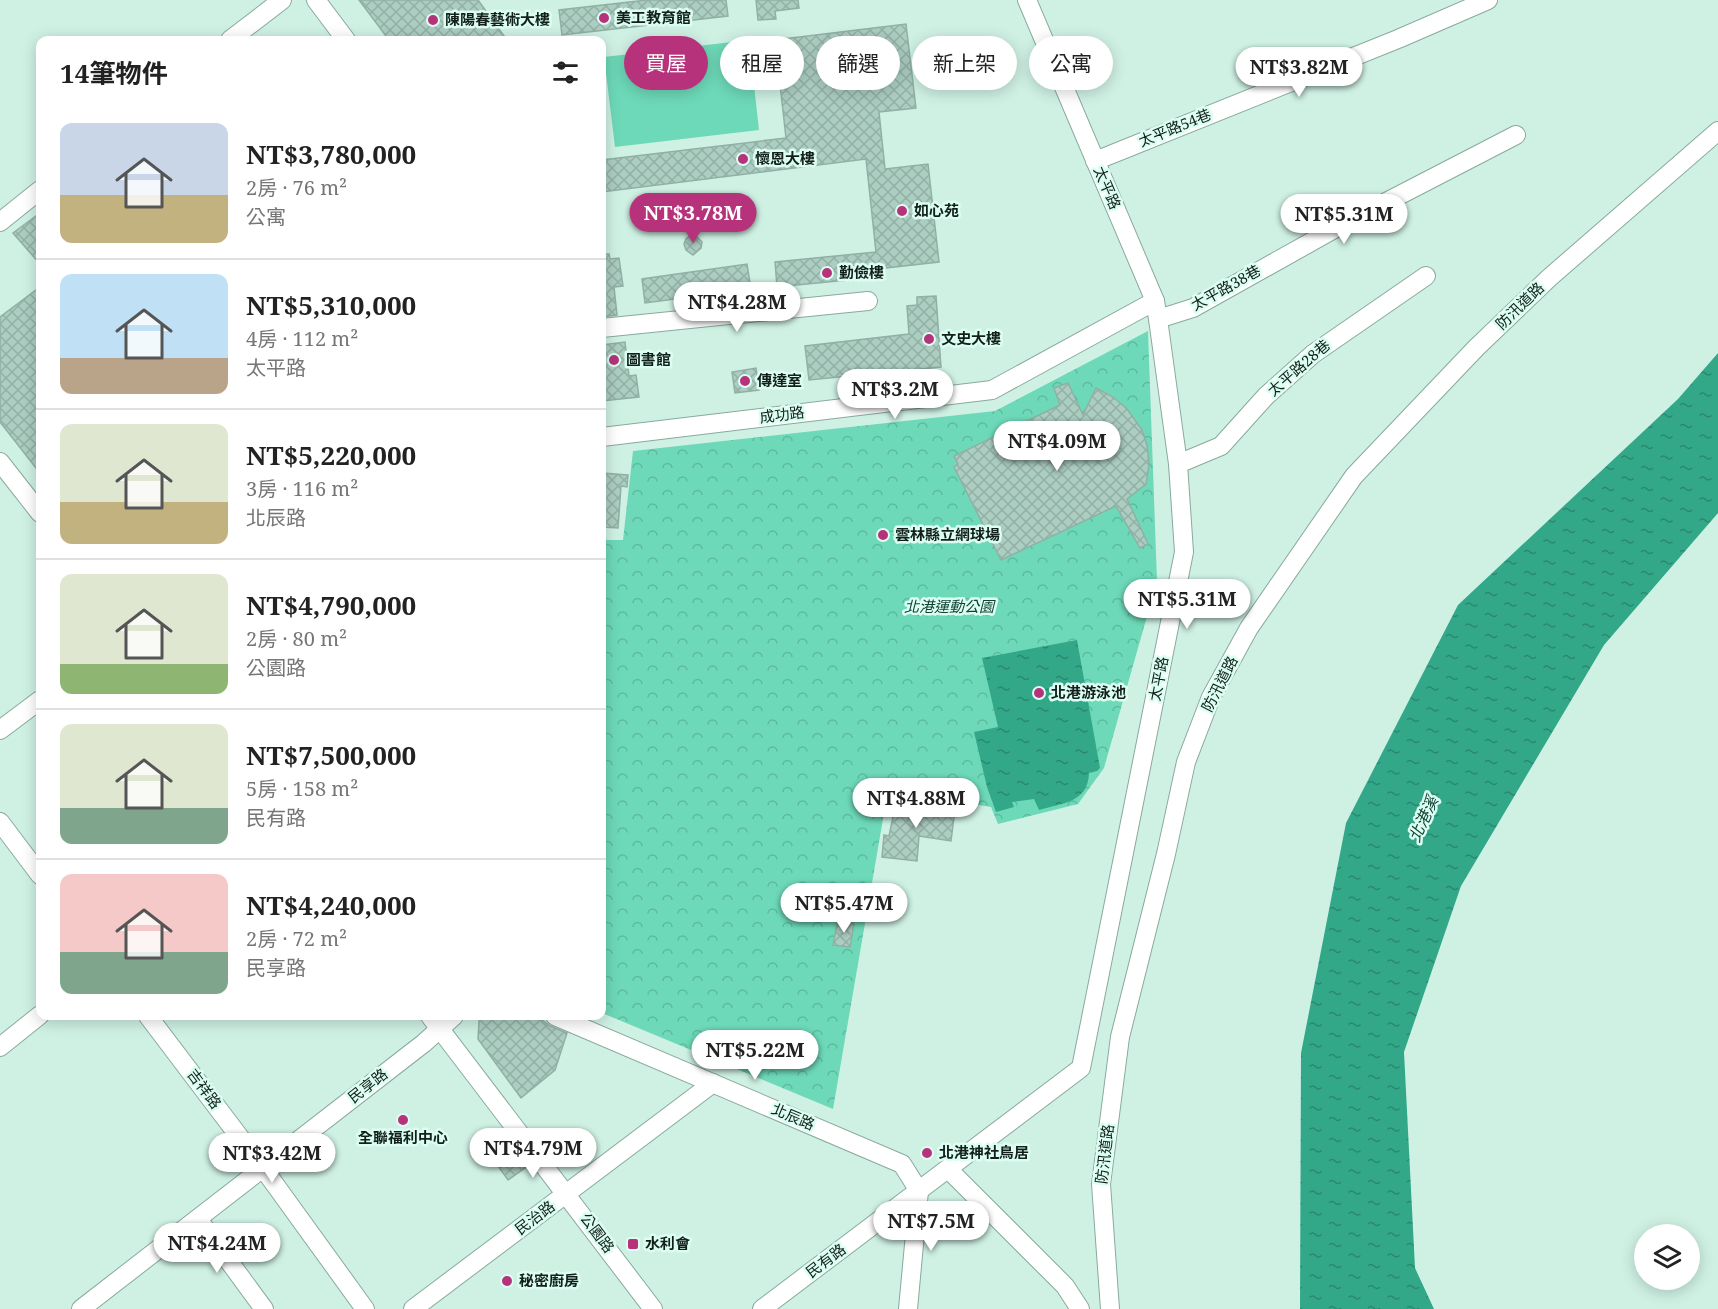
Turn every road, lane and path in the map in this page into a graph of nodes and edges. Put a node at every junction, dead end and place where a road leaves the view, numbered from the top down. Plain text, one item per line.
1 (282, 0) edge
2 (316, 0) edge
3 (1027, 0) edge
4 (1488, 0) edge
5 (236, 36) edge
6 (343, 36) edge
7 (1718, 131) edge
8 (1516, 135) dead end
9 (1095, 161) junction
10 (36, 193) edge
11 (0, 222) edge
12 (1426, 276) dead end
13 (868, 301) dead end
14 (1155, 301) junction
15 (1158, 319) junction
16 (606, 328) edge
17 (606, 437) edge
18 (0, 462) edge
19 (1178, 464) junction
20 (36, 508) edge
21 (36, 703) edge
22 (0, 730) edge
23 (0, 822) edge
24 (36, 869) edge
25 (36, 1018) edge
26 (151, 1020) edge
27 (564, 1020) edge
28 (436, 1022) edge
29 (0, 1047) edge
30 (713, 1083) junction
31 (263, 1168) junction
32 (948, 1169) junction
33 (918, 1191) junction
34 (567, 1194) junction
35 (198, 1219) junction
36 (1109, 1308) edge
37 (81, 1309) edge
38 (264, 1309) edge
39 (364, 1309) edge
40 (413, 1309) edge
41 (653, 1309) edge
42 (762, 1309) edge
43 (908, 1309) edge
44 (1080, 1309) edge

1 - 5 street
2 - 6 street
3 - 9 street, 太平路
4 - 9 street, 太平路54巷
7 - 36 street, 防汛道路
8 - 15 street, 太平路38巷
9 - 14 street, 太平路
10 - 11 street
12 - 19 street, 太平路28巷
13 - 16 street
14 - 15 street, 太平路
14 - 17 street, 成功路
15 - 19 street, 太平路
18 - 20 street
19 - 32 street, 太平路
21 - 22 street
23 - 24 street
25 - 29 street
26 - 31 street, 吉祥路
27 - 30 street, 北辰路
28 - 31 street, 民享路
28 - 34 street, 公園路
30 - 33 street, 北辰路
30 - 34 street, 民治路
31 - 35 street, 民享路
31 - 39 street, 吉祥路
32 - 33 street, 太平路
32 - 44 street
33 - 42 street, 民有路
33 - 43 street
34 - 40 street, 民治路
34 - 41 street, 公園路
35 - 37 street, 民享路
35 - 38 street

